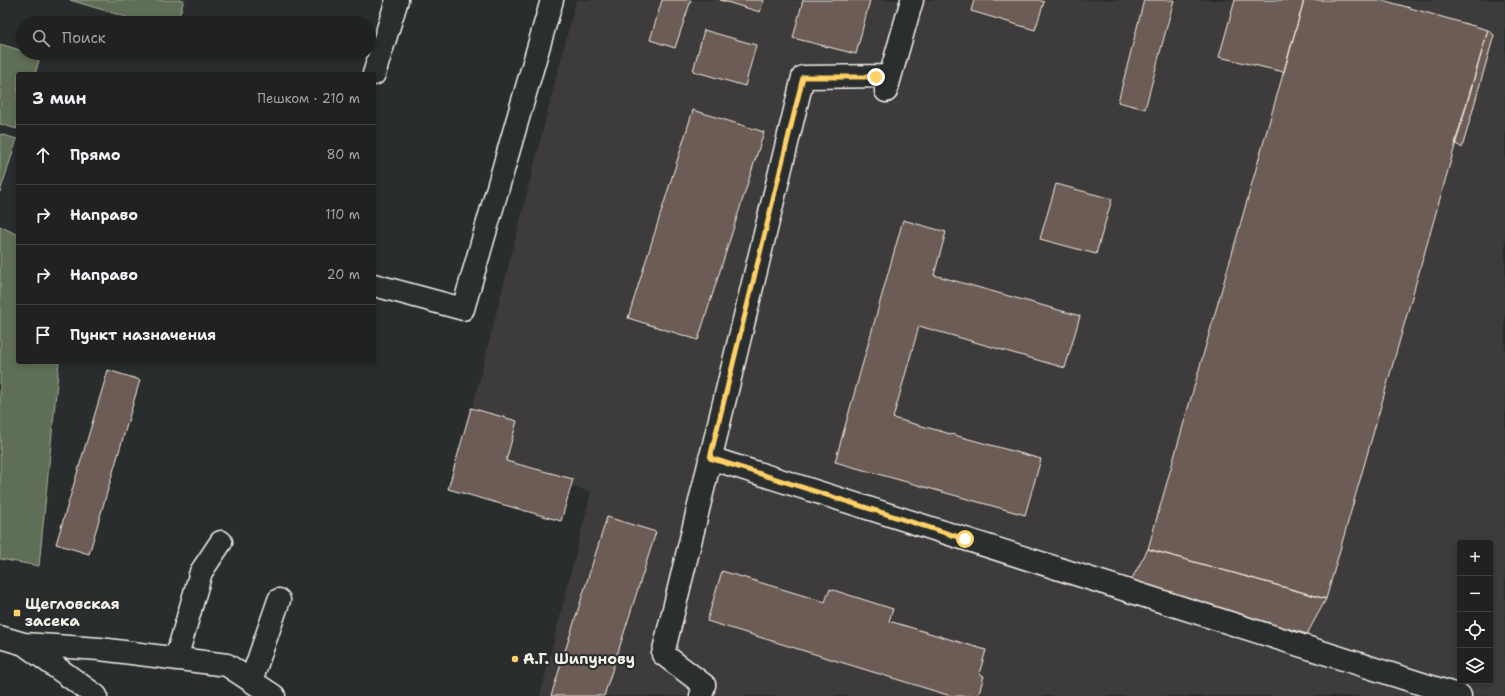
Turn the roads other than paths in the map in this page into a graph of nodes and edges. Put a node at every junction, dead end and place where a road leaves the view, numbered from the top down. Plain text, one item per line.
1 (397, 0) edge
2 (552, 0) edge
3 (912, 0) edge
4 (375, 72) edge
5 (376, 286) edge
6 (710, 458) junction
7 (220, 542) dead end
8 (279, 600) dead end
9 (0, 637) edge
10 (24, 644) junction
11 (176, 659) junction
12 (251, 681) junction
13 (96, 696) edge
14 (274, 696) edge
15 (701, 696) edge
16 (1460, 696) edge

1 - 4 street
2 - 5 street
3 - 6 street
6 - 15 street
6 - 16 street
7 - 11 street
8 - 12 street
9 - 10 street
10 - 11 street
10 - 13 street
11 - 12 street
12 - 14 street

